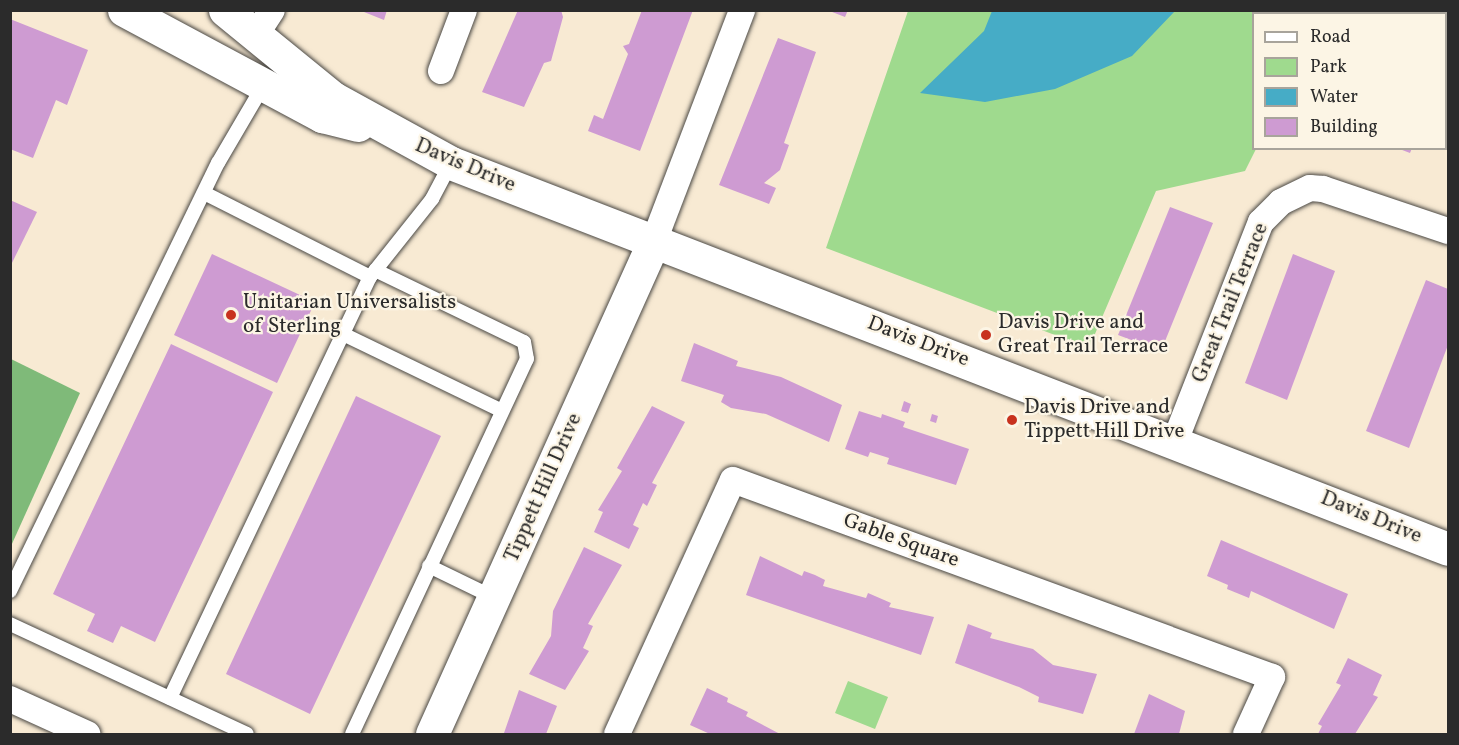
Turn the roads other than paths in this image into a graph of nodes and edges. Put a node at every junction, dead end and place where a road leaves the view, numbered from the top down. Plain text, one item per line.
1 (124, 10) edge
2 (225, 10) edge
3 (464, 10) edge
4 (742, 10) edge
5 (265, 22) edge
6 (441, 71) dead end
7 (263, 86) junction
8 (389, 132) junction
9 (451, 163) junction
10 (204, 193) junction
11 (1449, 231) edge
12 (654, 241) junction
13 (373, 274) junction
14 (343, 334) junction
15 (500, 410) junction
16 (1175, 441) junction
17 (1449, 549) edge
18 (429, 566) junction
19 (10, 591) edge
20 (495, 598) junction
21 (10, 624) edge
22 (170, 698) junction
23 (10, 699) edge
24 (87, 735) edge
25 (247, 735) edge
26 (352, 735) edge
27 (432, 735) edge
28 (616, 735) edge
29 (1246, 735) edge

1 - 7 main road, Davis Drive
2 - 5 main road, Davis Drive
3 - 6 street
4 - 12 street
5 - 8 main road, Davis Drive
7 - 8 main road, Davis Drive
7 - 10 lane
8 - 9 main road, Davis Drive
9 - 12 main road, Davis Drive
9 - 13 lane
10 - 13 lane
10 - 19 lane
11 - 16 street, Great Trail Terrace
12 - 16 main road, Davis Drive
12 - 20 main road, Tippett Hill Drive
13 - 14 lane
13 - 15 lane
14 - 15 lane
14 - 22 lane
15 - 18 lane
16 - 17 main road, Davis Drive
18 - 20 lane
18 - 26 lane
20 - 27 main road, Tippett Hill Drive
21 - 22 lane
22 - 25 lane
23 - 24 street
28 - 29 street, Gable Square

